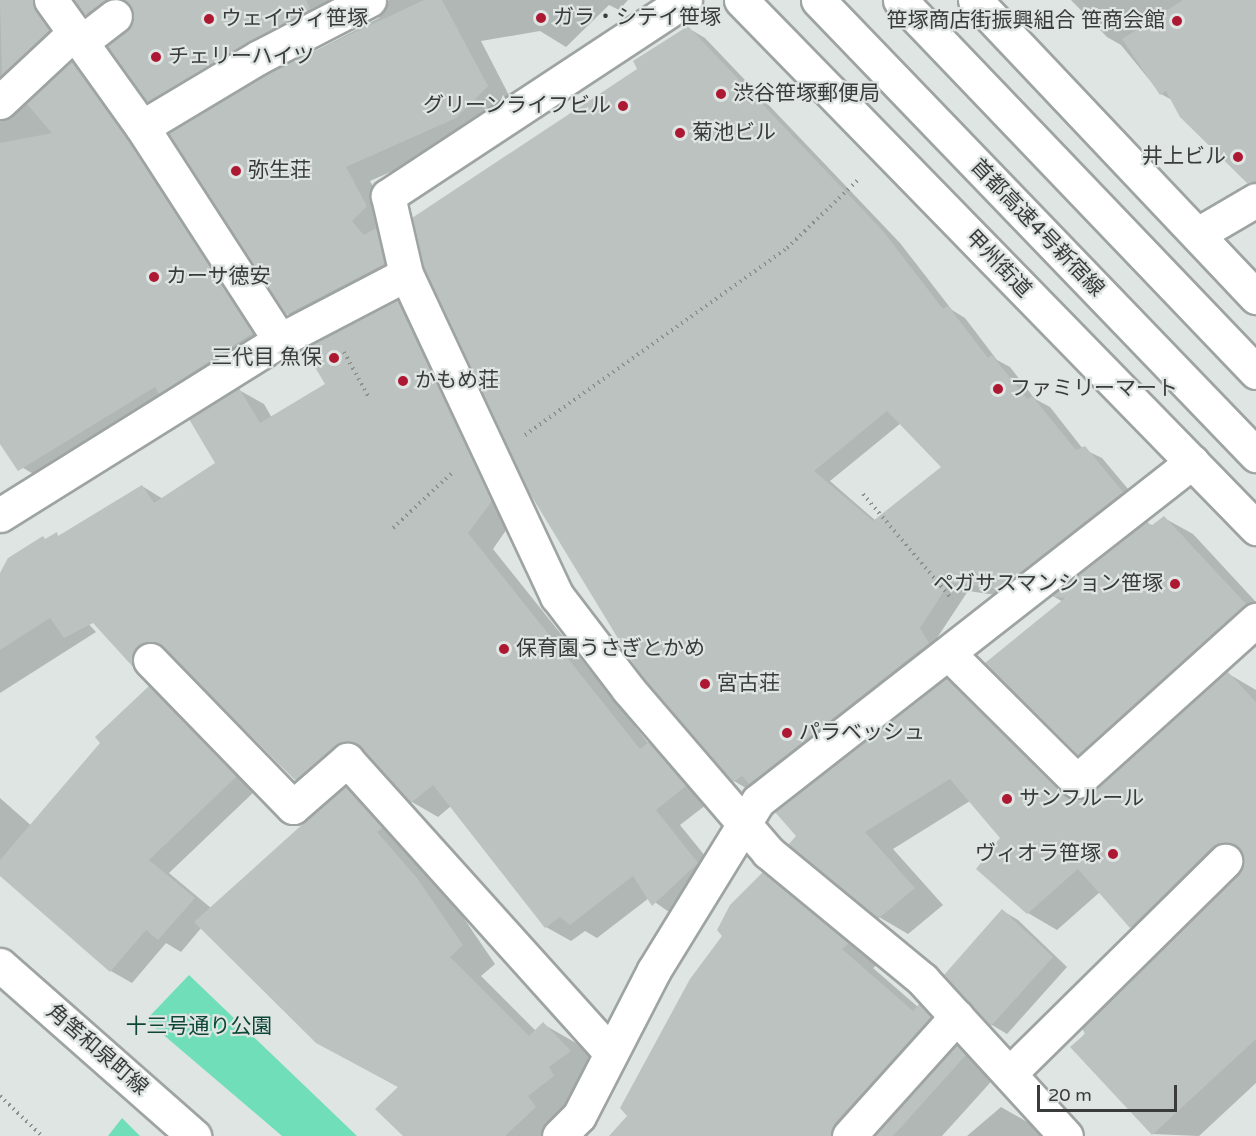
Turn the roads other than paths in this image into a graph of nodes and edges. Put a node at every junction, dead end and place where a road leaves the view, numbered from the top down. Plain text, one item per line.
1 (51, 0) edge
2 (369, 0) edge
3 (685, 0) edge
4 (741, 0) edge
5 (818, 0) edge
6 (900, 0) edge
7 (978, 1) edge
8 (115, 16) dead end
9 (76, 38) junction
10 (0, 102) edge
11 (142, 127) junction
12 (1256, 200) edge
13 (1198, 234) junction
14 (406, 274) junction
15 (1256, 297) edge
16 (280, 340) junction
17 (1256, 372) edge
18 (1256, 455) edge
19 (1192, 462) junction
20 (0, 515) edge
21 (1256, 528) edge
22 (1256, 620) edge
23 (949, 654) junction
24 (150, 660) dead end
25 (742, 824) junction
26 (1225, 861) dead end
27 (0, 965) edge
28 (957, 1016) junction
29 (611, 1053) junction
30 (1011, 1072) junction
31 (1051, 1130) edge
32 (194, 1136) edge
33 (559, 1136) edge
34 (849, 1136) edge

1 - 9 main road
2 - 11 main road
3 - 14 main road
4 - 19 main road, 甲州街道
5 - 18 main road, 首都高速4号新宿線, bridge
6 - 17 main road, bridge
7 - 13 main road
8 - 9 main road
9 - 10 main road
9 - 11 main road
11 - 16 main road
12 - 13 main road
13 - 15 main road
14 - 16 main road
14 - 25 main road
16 - 20 main road
19 - 21 main road, 甲州街道
19 - 23 main road
22 - 23 main road
23 - 25 main road
24 - 29 main road
25 - 28 main road
25 - 29 main road
26 - 30 main road
27 - 32 main road, 角筈和泉町線
28 - 30 main road
28 - 34 main road
29 - 33 main road
30 - 31 main road

